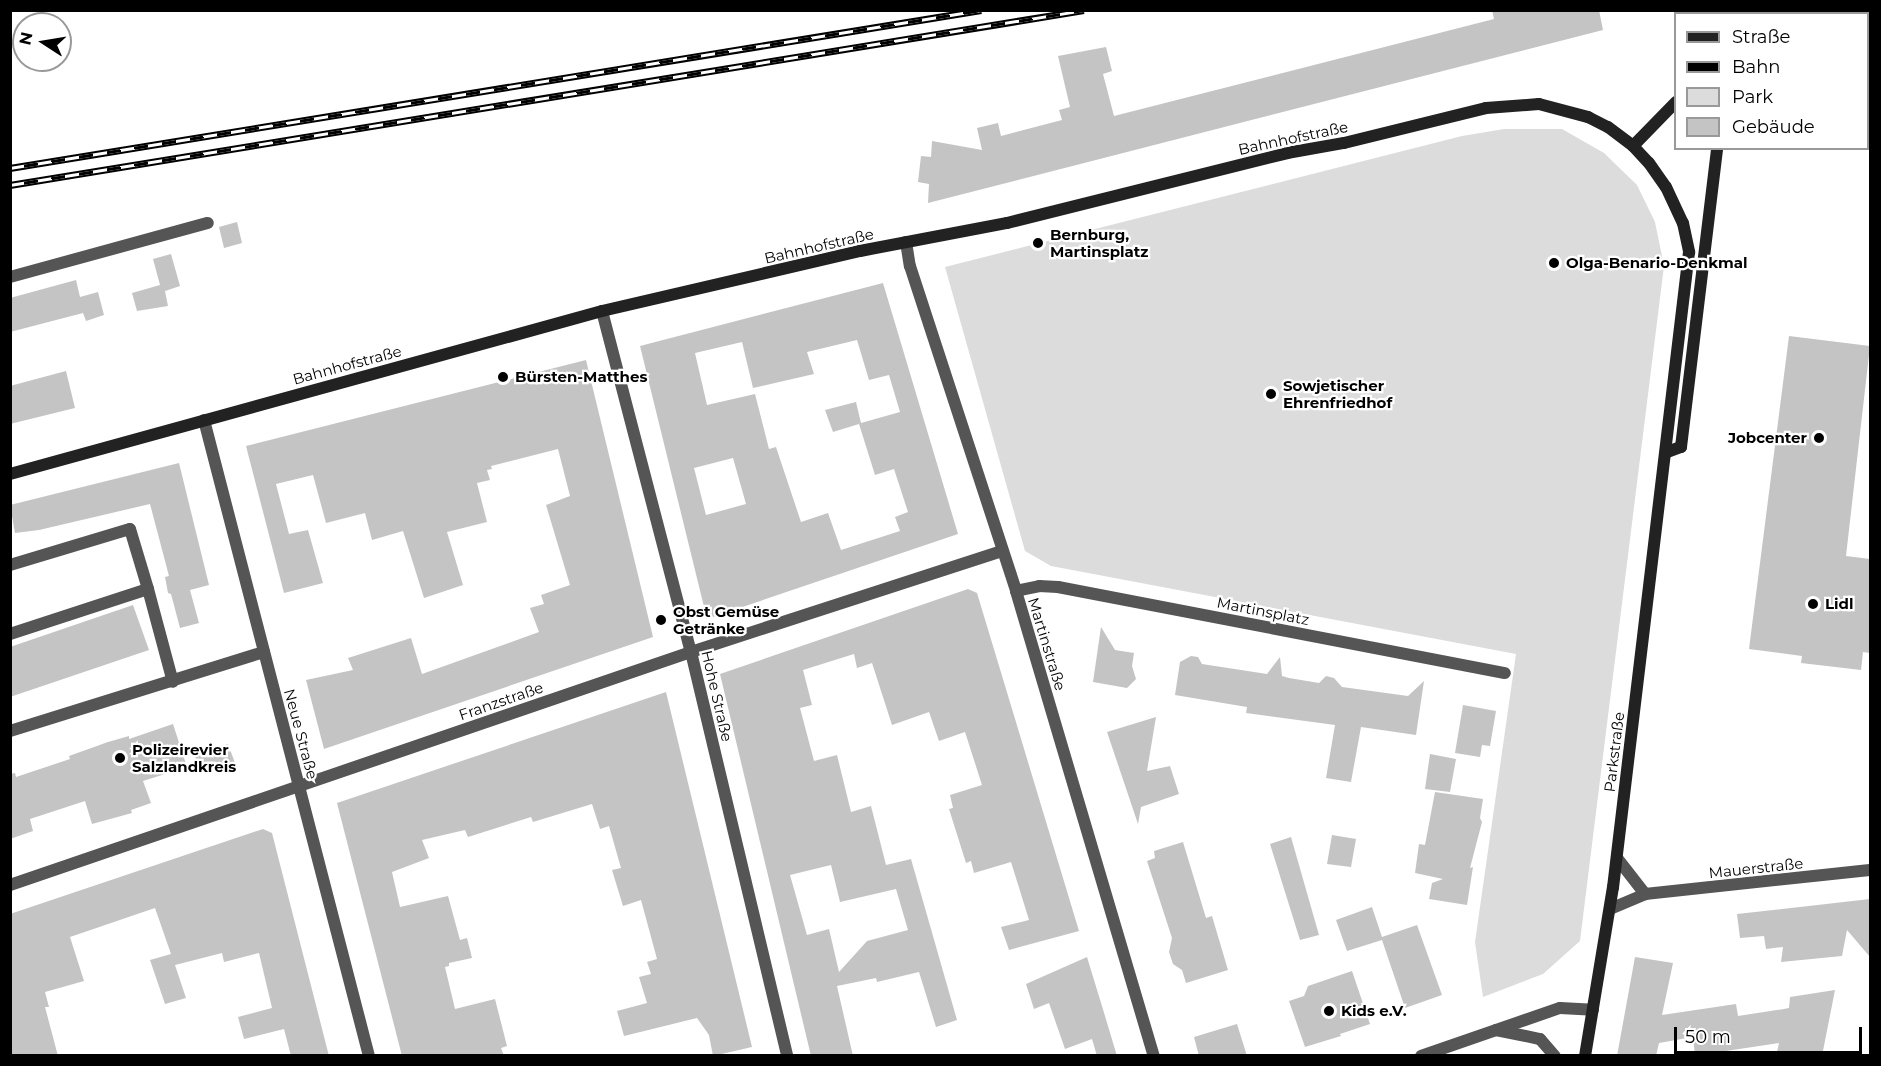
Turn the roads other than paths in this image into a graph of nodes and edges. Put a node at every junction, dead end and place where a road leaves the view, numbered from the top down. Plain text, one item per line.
1 (1674, 104) edge
2 (1633, 146) junction
3 (1717, 150) edge
4 (208, 223) dead end
5 (906, 242) junction
6 (10, 276) edge
7 (602, 311) junction
8 (204, 420) junction
9 (1667, 452) junction
10 (10, 474) edge
11 (1002, 551) junction
12 (10, 565) edge
13 (148, 589) junction
14 (1016, 591) junction
15 (10, 634) edge
16 (264, 652) junction
17 (691, 652) junction
18 (1505, 673) dead end
19 (173, 682) junction
20 (10, 731) edge
21 (299, 786) junction
22 (1617, 858) junction
23 (1870, 870) edge
24 (10, 885) edge
25 (1645, 894) junction
26 (1611, 909) junction
27 (1593, 1010) junction
28 (1495, 1030) junction
29 (369, 1056) edge
30 (786, 1056) edge
31 (1154, 1056) edge
32 (1422, 1056) edge
33 (1555, 1056) edge
34 (1585, 1056) edge

1 - 2 main road
2 - 5 main road, Bahnhofstraße
2 - 9 main road, Parkstraße
3 - 9 main road
4 - 6 street
5 - 7 main road, Bahnhofstraße
5 - 11 street, Martinstraße
7 - 8 main road, Bahnhofstraße
7 - 17 street, Hohe Straße
8 - 10 main road, Bahnhofstraße
8 - 16 street, Neue Straße
9 - 22 main road, Parkstraße
11 - 14 street, Martinstraße
11 - 17 street, Franzstraße
12 - 13 street
13 - 15 street
13 - 19 street
14 - 18 street, Martinsplatz
14 - 31 street, Martinstraße
16 - 19 street
16 - 21 street, Neue Straße
17 - 21 street, Franzstraße
17 - 30 street, Hohe Straße
19 - 20 street
21 - 24 street, Franzstraße
21 - 29 street, Neue Straße
22 - 25 street
22 - 26 main road, Parkstraße
23 - 25 street, Mauerstraße
25 - 26 street, Mauerstraße
26 - 27 main road, Parkstraße
27 - 28 street
27 - 34 main road, Parkstraße
28 - 32 street
28 - 33 street

